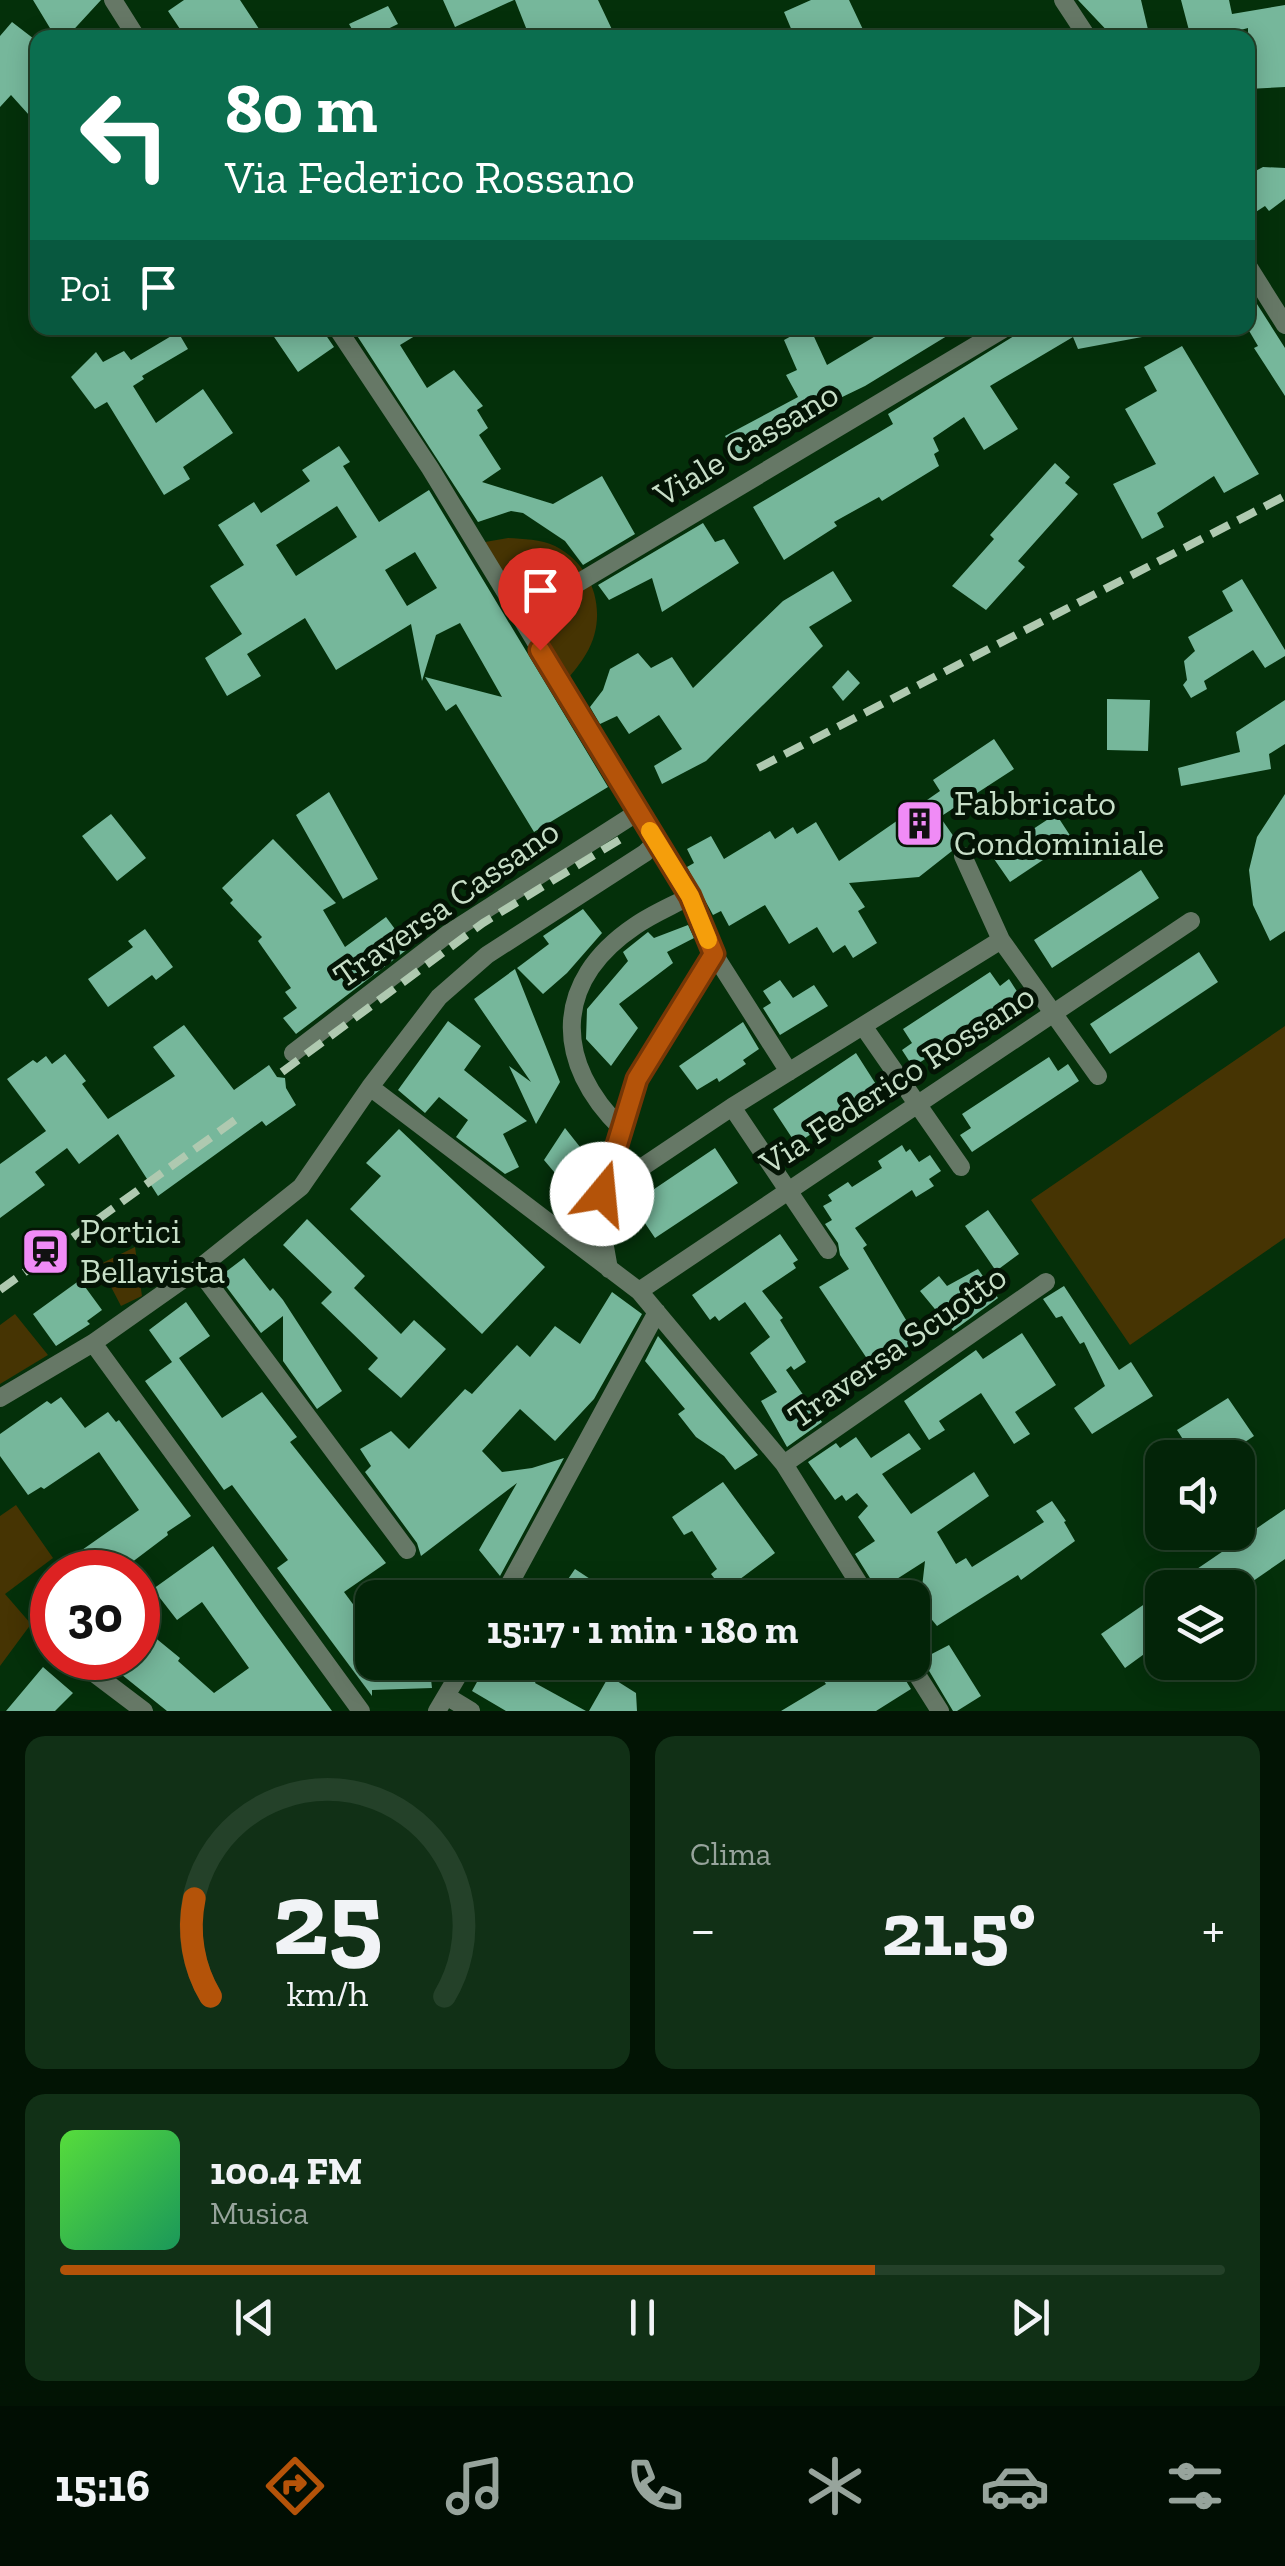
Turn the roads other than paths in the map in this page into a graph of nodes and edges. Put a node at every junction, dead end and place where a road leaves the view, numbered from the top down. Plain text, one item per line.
1 (112, 0) edge
2 (1062, 0) edge
3 (132, 30) edge
4 (1083, 30) edge
5 (1255, 277) edge
6 (1285, 325) edge
7 (342, 335) edge
8 (993, 335) edge
9 (521, 618) junction
10 (638, 812) junction
11 (656, 841) junction
12 (963, 856) dead end
13 (690, 896) junction
14 (1191, 921) dead end
15 (1001, 940) junction
16 (714, 954) junction
17 (1055, 1014) junction
18 (863, 1026) junction
19 (293, 1053) dead end
20 (789, 1072) junction
21 (1098, 1076) dead end
22 (370, 1087) junction
23 (918, 1105) junction
24 (732, 1107) junction
25 (622, 1130) junction
26 (961, 1167) dead end
27 (786, 1190) junction
28 (602, 1194) junction
29 (828, 1250) dead end
30 (198, 1269) junction
31 (608, 1270) junction
32 (1046, 1282) dead end
33 (640, 1291) junction
34 (658, 1312) junction
35 (93, 1344) junction
36 (0, 1398) edge
37 (784, 1464) junction
38 (407, 1550) dead end
39 (512, 1580) edge
40 (857, 1580) edge
41 (103, 1680) edge
42 (456, 1680) edge
43 (920, 1680) edge
44 (442, 1704) edge
45 (144, 1711) edge
46 (361, 1711) edge
47 (471, 1711) edge
48 (940, 1711) edge

1 - 3 street
2 - 4 street
5 - 6 street
7 - 9 street
8 - 9 street, Viale Cassano
9 - 10 street
10 - 11 street
10 - 19 street, Traversa Cassano
11 - 13 street
11 - 22 street
12 - 15 street
13 - 16 street
13 - 25 street
14 - 17 street, Via Federico Rossano
15 - 17 street
15 - 18 street
16 - 20 street
16 - 25 street
17 - 21 street
17 - 23 street, Via Federico Rossano
18 - 20 street
18 - 23 street
20 - 24 street
22 - 30 street
22 - 31 street
23 - 26 street
23 - 27 street, Via Federico Rossano
24 - 27 street
24 - 28 street
25 - 28 street
27 - 29 street
27 - 33 street, Via Federico Rossano
28 - 31 street
30 - 35 street
30 - 38 street
31 - 33 street
32 - 37 street, Traversa Scuotto
33 - 34 street
34 - 37 street
34 - 39 street
35 - 36 street
35 - 46 street
37 - 40 street
41 - 45 street
42 - 44 street
43 - 48 street
44 - 47 street

